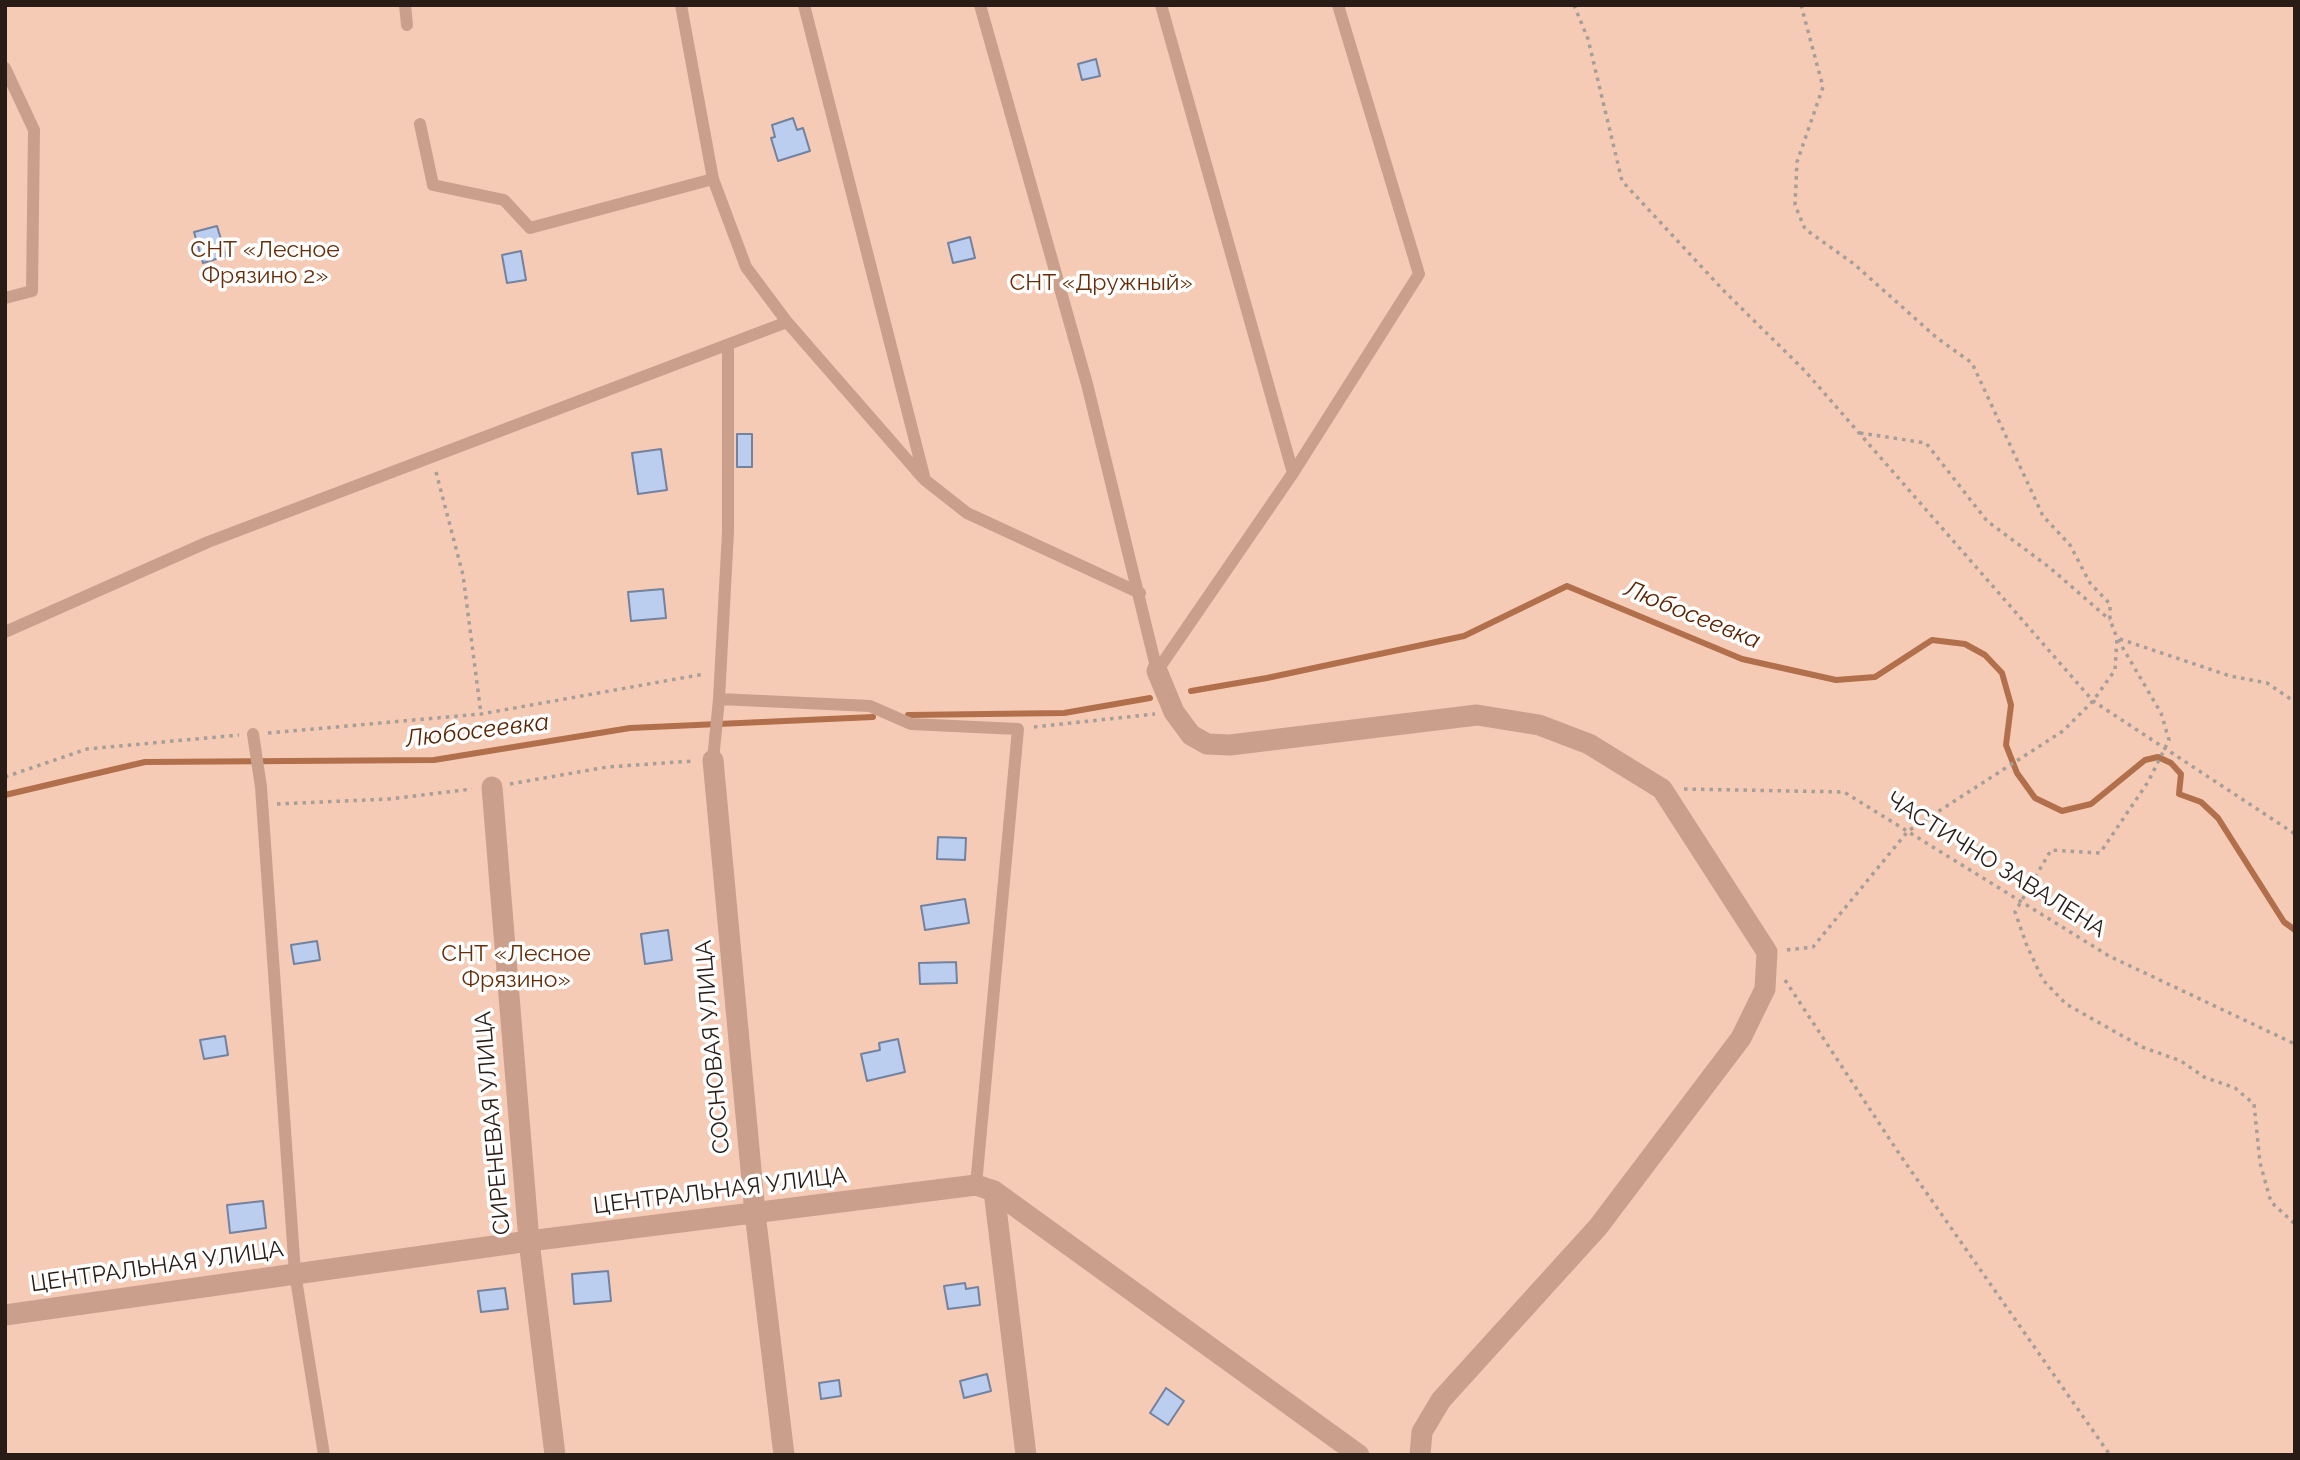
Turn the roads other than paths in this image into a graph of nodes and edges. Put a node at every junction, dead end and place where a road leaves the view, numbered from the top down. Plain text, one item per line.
1 (405, 5) edge
2 (681, 5) edge
3 (804, 5) edge
4 (980, 5) edge
5 (1161, 5) edge
6 (1338, 5) edge
7 (407, 25) dead end
8 (5, 68) edge
9 (419, 124) dead end
10 (713, 179) junction
11 (5, 298) edge
12 (787, 322) junction
13 (728, 345) junction
14 (1293, 473) junction
15 (925, 481) junction
16 (1140, 593) junction
17 (5, 632) edge
18 (1157, 671) junction
19 (719, 699) junction
20 (253, 734) road end
21 (713, 760) joint
22 (492, 787) dead end
23 (985, 1188) junction
24 (755, 1213) junction
25 (529, 1241) junction
26 (295, 1273) junction
27 (5, 1315) edge
28 (1345, 1452) edge
29 (324, 1455) edge
30 (555, 1455) edge
31 (784, 1455) edge
32 (1026, 1455) edge
33 (1420, 1455) edge

1 - 7 lane
2 - 10 lane
3 - 15 lane
4 - 16 lane
5 - 14 lane
6 - 14 lane
8 - 11 lane
9 - 10 lane
10 - 12 lane
12 - 13 lane
12 - 15 lane
13 - 17 lane
13 - 19 lane
14 - 18 lane
15 - 16 lane
16 - 18 lane
18 - 33 street
19 - 21 lane
19 - 23 lane
20 - 26 lane
21 - 24 street, СОСНОВАЯ УЛИЦА
22 - 25 street, СИРЕНЕВАЯ УЛИЦА
23 - 24 street, ЦЕНТРАЛЬНАЯ УЛИЦА
23 - 28 street
23 - 32 street
24 - 25 street, ЦЕНТРАЛЬНАЯ УЛИЦА
24 - 31 street, СОСНОВАЯ УЛИЦА
25 - 26 street, ЦЕНТРАЛЬНАЯ УЛИЦА
25 - 30 street, СИРЕНЕВАЯ УЛИЦА
26 - 27 street, ЦЕНТРАЛЬНАЯ УЛИЦА
26 - 29 lane

